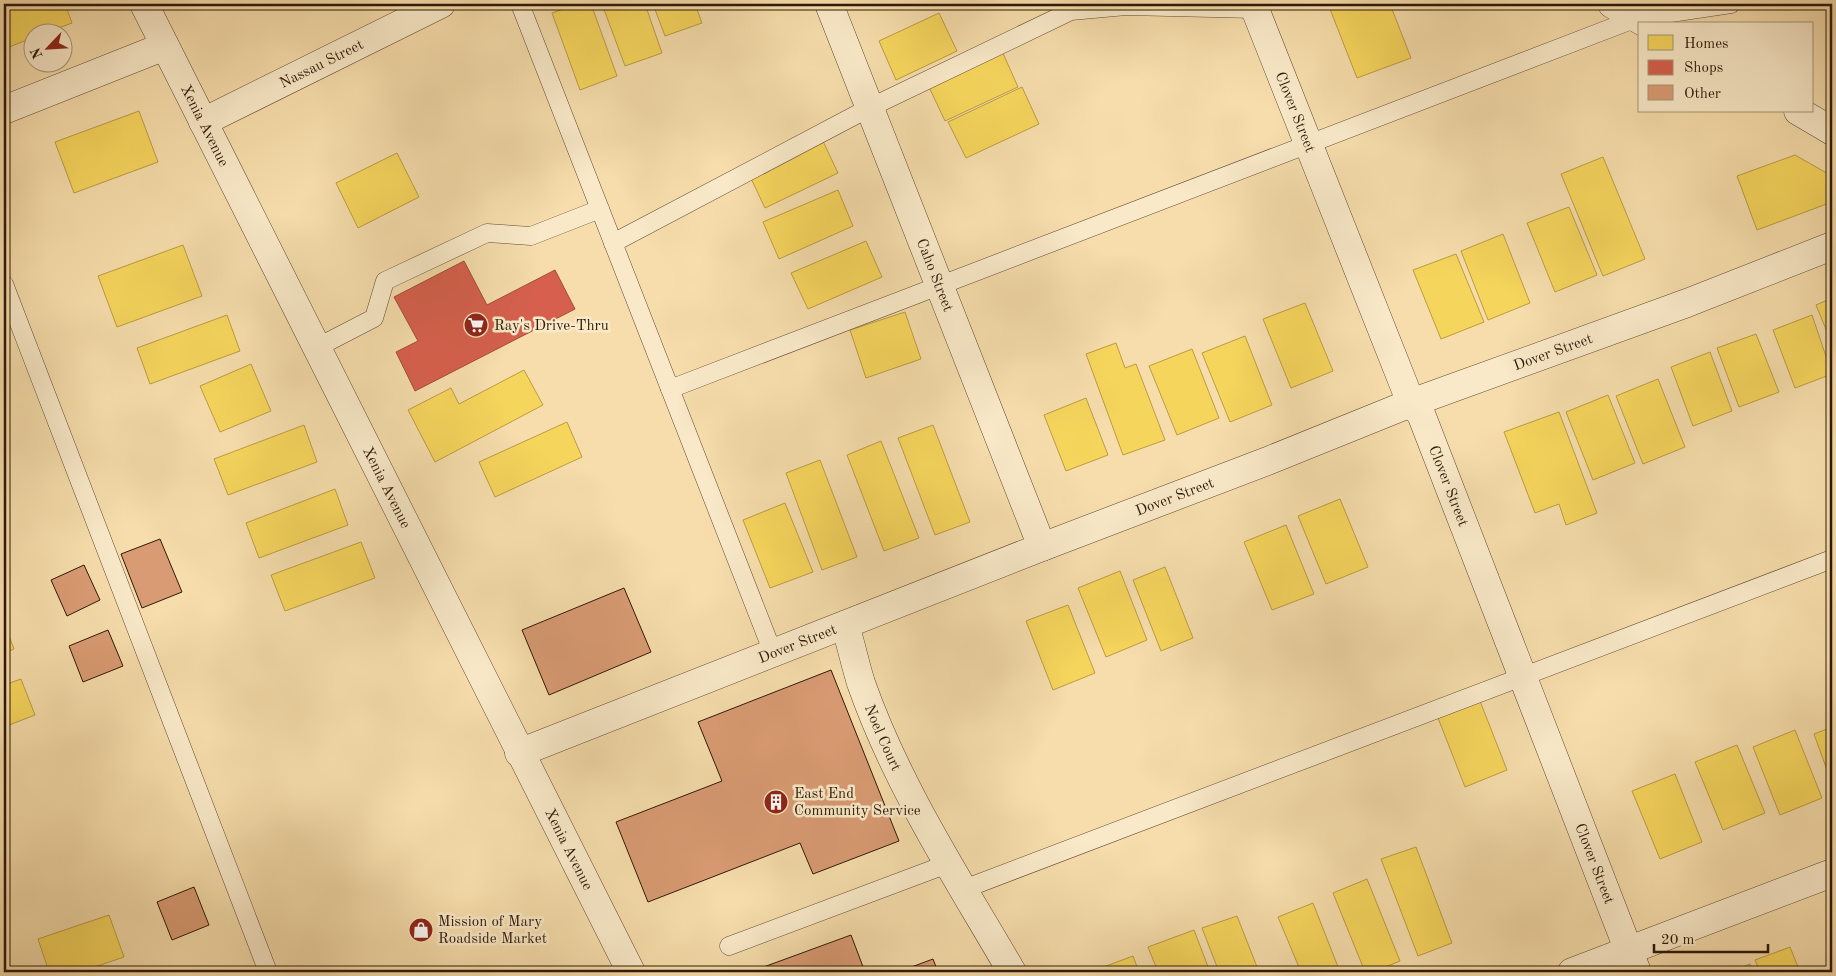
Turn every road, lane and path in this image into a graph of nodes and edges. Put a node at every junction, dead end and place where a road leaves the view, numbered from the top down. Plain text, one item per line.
1 (144, 4) edge
2 (441, 4) edge
3 (520, 4) edge
4 (829, 4) edge
5 (1612, 4) edge
6 (1731, 4) edge
7 (1254, 6) edge
8 (1642, 21) edge
9 (1638, 22) edge
10 (166, 46) junction
11 (869, 108) junction
12 (4, 110) edge
13 (1800, 112) edge
14 (203, 122) junction
15 (1832, 131) edge
16 (1309, 143) junction
17 (600, 209) junction
18 (613, 243) junction
19 (1832, 246) edge
20 (4, 284) edge
21 (938, 284) junction
22 (316, 348) junction
23 (670, 389) junction
24 (1411, 403) junction
25 (1042, 547) junction
26 (1832, 559) edge
27 (845, 624) junction
28 (773, 653) junction
29 (1523, 677) junction
30 (519, 753) junction
31 (950, 863) junction
32 (1832, 873) edge
33 (964, 889) junction
34 (729, 946) dead end
35 (1633, 961) edge
36 (268, 972) edge
37 (631, 972) edge
38 (1012, 972) edge
39 (1572, 972) edge

1 - 10 street, Xenia Avenue
2 - 14 street, Nassau Street
3 - 17 lane
4 - 11 street, Caho Street
5 - 8 street
6 - 8 lane
7 - 11 lane
7 - 16 street, Clover Street
9 - 16 lane
10 - 12 street
10 - 14 street, Xenia Avenue
11 - 18 lane
11 - 21 street, Caho Street
13 - 15 street
14 - 22 street, Xenia Avenue
16 - 21 lane
16 - 24 street, Clover Street
17 - 18 lane
17 - 22 lane
18 - 23 lane
19 - 24 street, Dover Street
20 - 36 lane
21 - 23 lane
21 - 25 street, Caho Street
22 - 30 street, Xenia Avenue
23 - 28 lane
24 - 25 street, Dover Street
24 - 29 street, Clover Street
25 - 27 street, Dover Street
26 - 29 lane
27 - 28 street, Dover Street
27 - 31 street, Noel Court
28 - 30 street, Dover Street
29 - 33 lane
29 - 35 street, Clover Street
30 - 37 street, Xenia Avenue
31 - 33 street, Noel Court
31 - 34 lane
32 - 35 street
33 - 38 street, Noel Court
35 - 39 street

